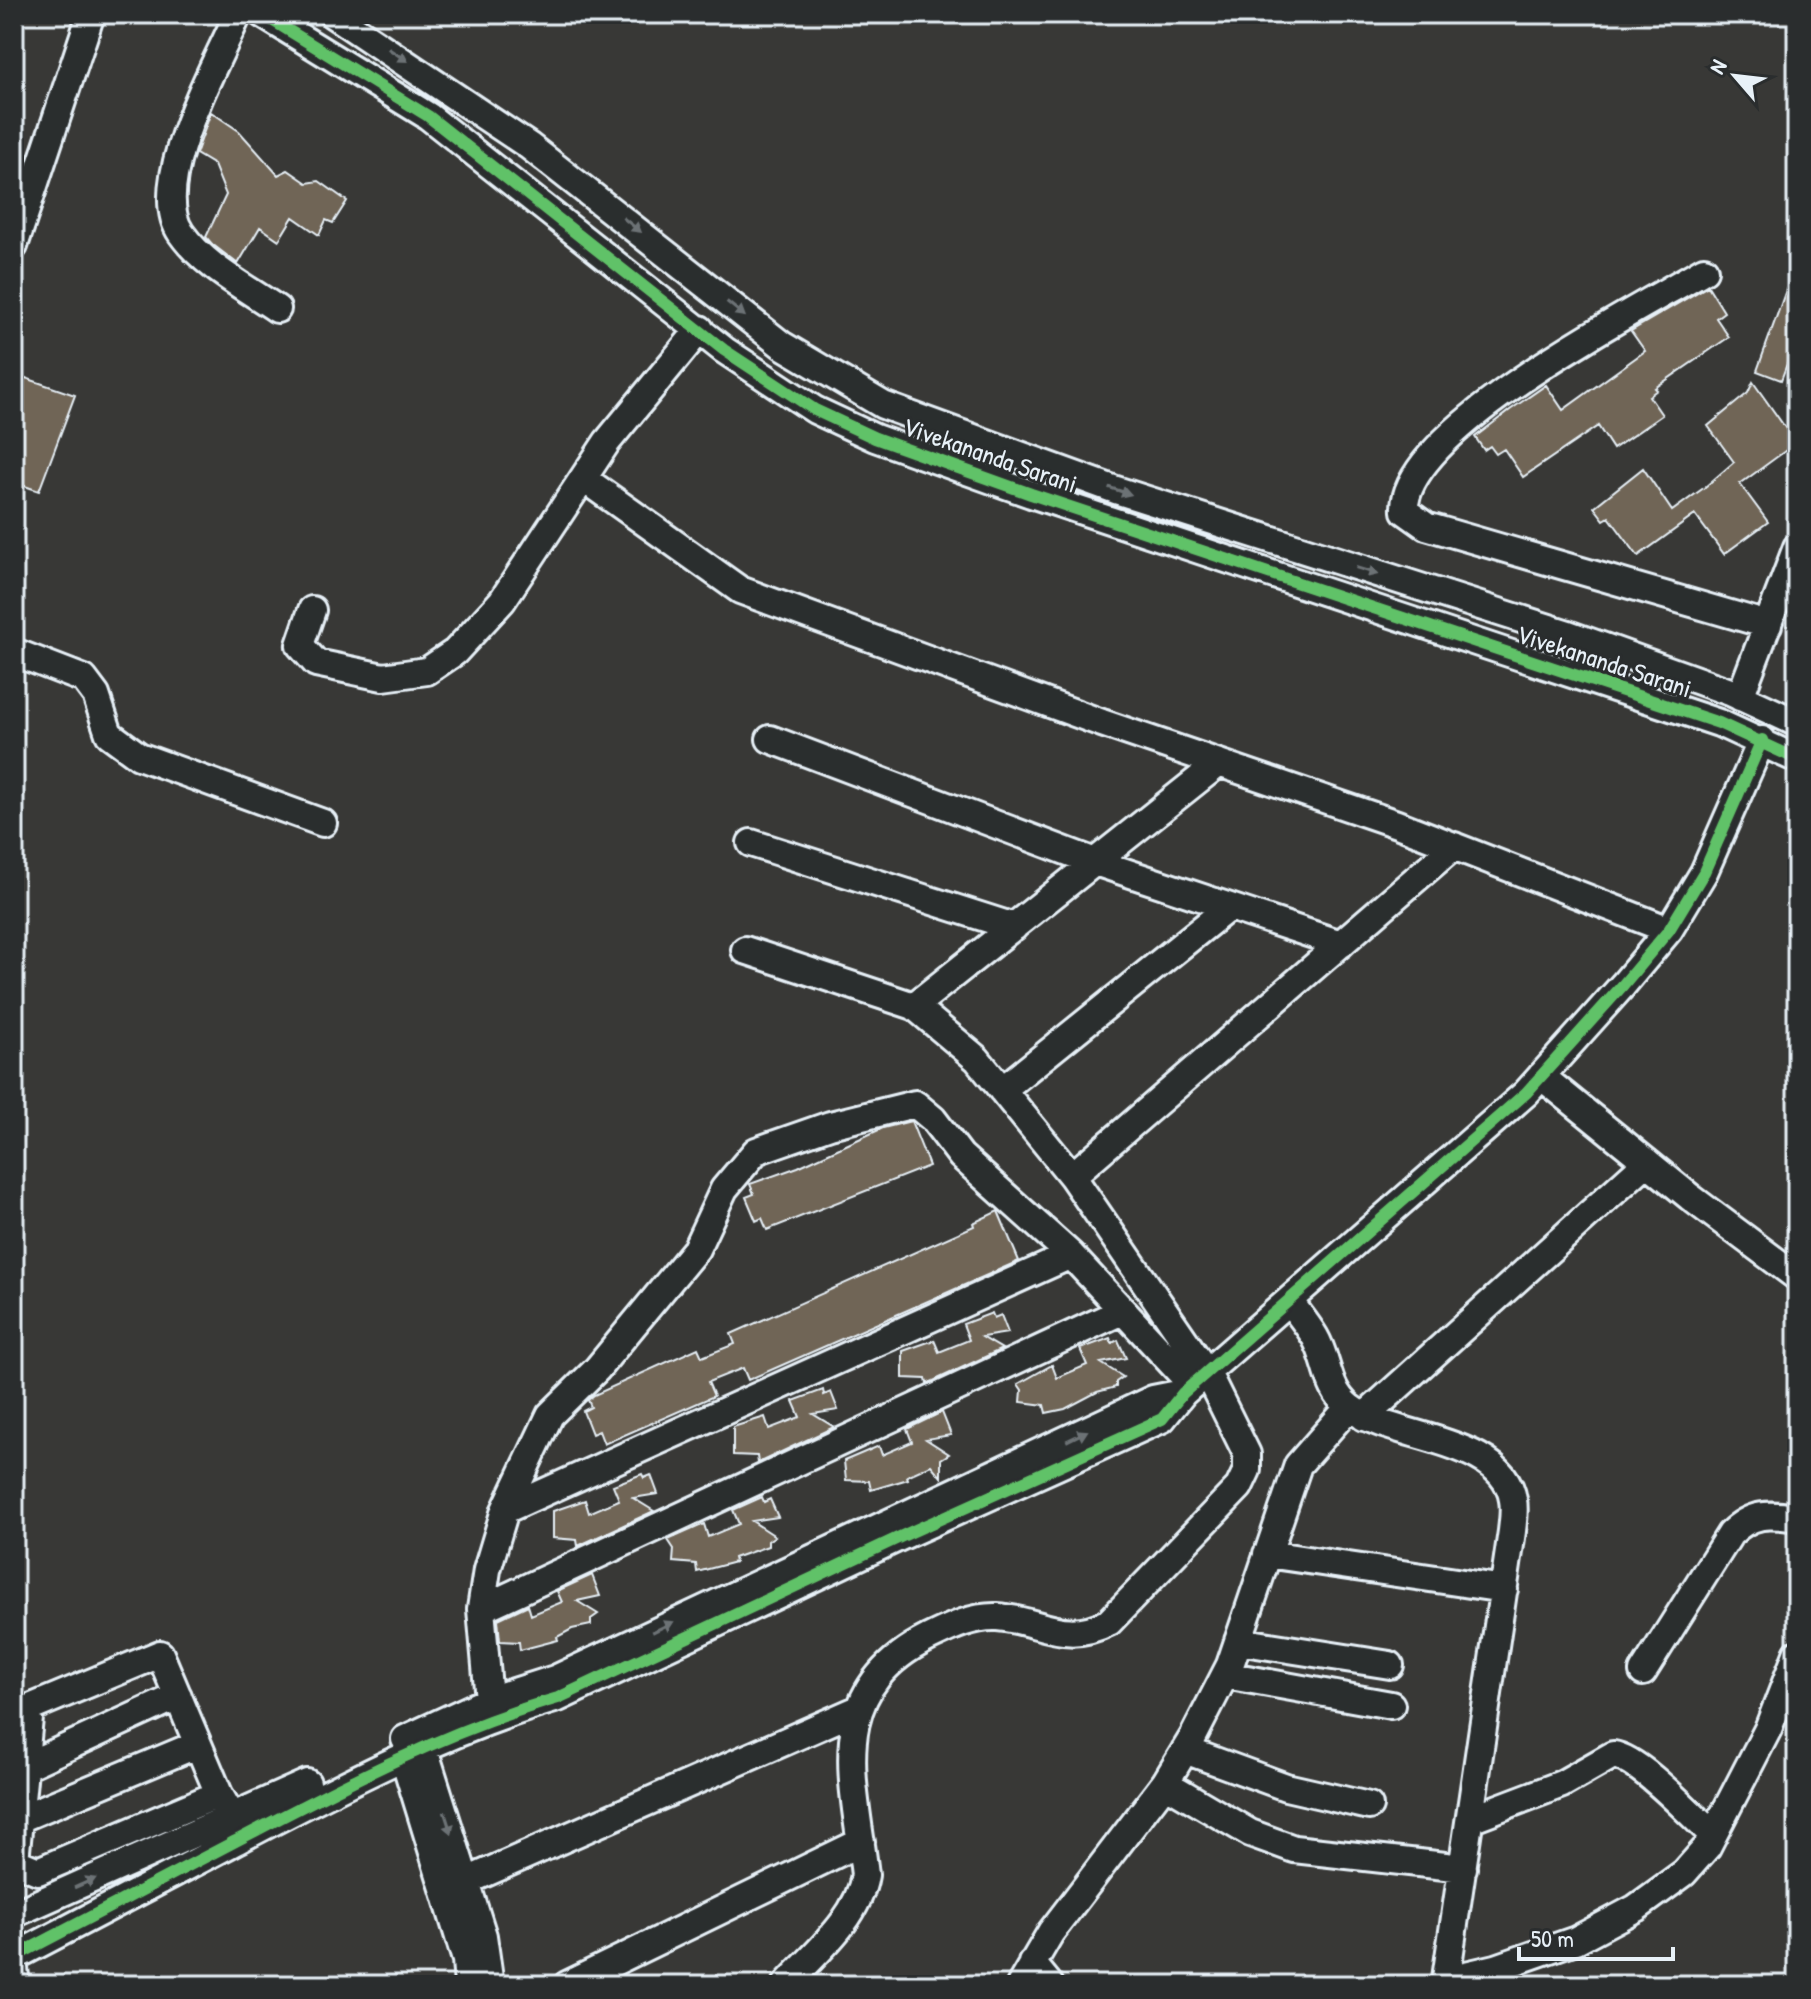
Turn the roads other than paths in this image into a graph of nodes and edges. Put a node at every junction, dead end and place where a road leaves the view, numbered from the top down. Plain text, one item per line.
1 (91, 14) edge
2 (238, 14) edge
3 (262, 14) edge
4 (332, 14) edge
5 (24, 179) edge
6 (14, 246) edge
7 (1704, 270) dead end
8 (277, 309) dead end
9 (690, 321) junction
10 (584, 479) junction
11 (1797, 547) edge
12 (1297, 549) junction
13 (1792, 578) edge
14 (1287, 579) junction
15 (312, 610) dead end
16 (1768, 625) junction
17 (14, 652) edge
18 (1740, 697) junction
19 (1797, 723) edge
20 (770, 739) dead end
21 (1762, 740) junction
22 (1797, 759) edge
23 (1219, 763) junction
24 (323, 823) dead end
25 (751, 843) dead end
26 (1454, 846) junction
27 (1095, 862) junction
28 (1229, 907) junction
29 (1014, 927) junction
30 (1669, 930) junction
31 (1341, 944) junction
32 (745, 950) dead end
33 (914, 1006) junction
34 (1541, 1076) junction
35 (1002, 1090) junction
36 (1647, 1162) junction
37 (1072, 1176) junction
38 (1071, 1255) junction
39 (1797, 1277) edge
40 (1290, 1302) junction
41 (1122, 1311) junction
42 (1194, 1384) junction
43 (1356, 1412) junction
44 (505, 1510) junction
45 (1797, 1518) edge
46 (1267, 1554) junction
47 (1504, 1589) junction
48 (481, 1609) junction
49 (1238, 1641) junction
50 (1797, 1654) edge
51 (1390, 1665) dead end
52 (1643, 1672) dead end
53 (1225, 1675) junction
54 (178, 1696) junction
55 (1391, 1705) dead end
56 (859, 1709) junction
57 (488, 1712) junction
58 (198, 1744) junction
59 (1185, 1750) junction
60 (403, 1759) junction
61 (24, 1767) junction
62 (1165, 1783) junction
63 (219, 1794) junction
64 (1369, 1806) dead end
65 (19, 1819) junction
66 (1470, 1819) junction
67 (249, 1822) junction
68 (1713, 1835) junction
69 (861, 1842) junction
70 (23, 1864) edge
71 (1463, 1868) junction
72 (467, 1881) junction
73 (51, 1898) junction
74 (14, 1914) edge
75 (14, 1957) edge
76 (14, 1968) edge
77 (1026, 1974) edge
78 (16, 1985) edge
79 (468, 1985) edge
80 (490, 1985) edge
81 (567, 1985) edge
82 (786, 1985) edge
83 (1050, 1985) edge
84 (1446, 1985) edge

1 - 5 street
2 - 8 street
3 - 9 street, Vivekananda Sarani
4 -> 12 street, Vivekananda Sarani
5 - 6 street
7 - 16 street
9 - 10 street
9 - 14 street, Vivekananda Sarani
10 - 15 street
10 - 23 street
11 - 13 street
12 - 14 street
12 -> 18 street, Vivekananda Sarani
13 - 16 street
14 - 21 street, Vivekananda Sarani
16 - 18 street
17 - 24 street
18 - 19 street, Vivekananda Sarani
20 - 27 street
21 - 22 street, Vivekananda Sarani
21 - 30 street
23 - 26 street
23 - 27 street
25 - 29 street
26 - 30 street
26 - 31 street
27 - 28 street
27 - 29 street
28 - 31 street
28 - 35 street
29 - 33 street
30 - 34 street
31 - 37 street
32 - 33 street
33 - 35 street
34 - 36 street
34 - 40 street
35 - 37 street
36 - 39 street
36 - 43 street
37 - 42 street
38 - 41 street
38 - 44 street
38 - 44 street
40 - 42 street
40 - 43 street
41 - 42 street
41 - 48 street
42 - 56 street
42 - 57 street
43 - 46 street
43 - 47 street
44 - 48 street
45 - 52 street
46 - 47 street
46 - 49 street
47 - 66 street
48 - 57 street
49 - 51 street
49 - 53 street
50 - 68 street
53 - 55 street
53 - 59 street
54 - 58 street
54 - 61 street
54 - 61 street
56 - 69 street
56 - 72 street
57 - 60 street
57 - 67 street
58 - 63 street
58 - 65 street
59 - 62 street
59 - 64 street
60 - 67 street
60 -> 72 street
60 - 79 street
61 - 65 street
62 - 71 street
62 - 77 street
63 - 67 street
63 - 70 street
65 - 70 street
66 - 68 street
66 - 71 street
73 -> 67 street
67 - 75 street
68 - 84 street
69 - 81 street
69 - 82 street
70 - 73 street
71 - 84 street
72 - 80 street
73 - 74 street
76 - 78 street
77 - 83 street

